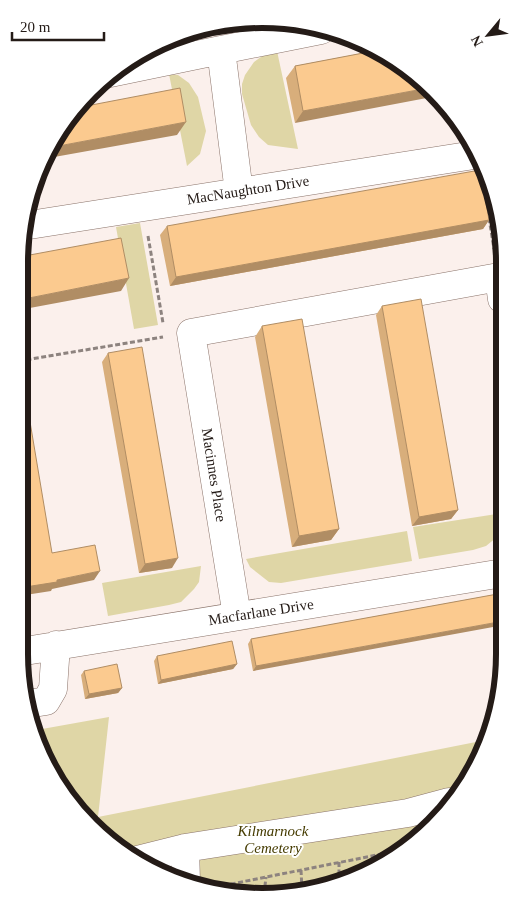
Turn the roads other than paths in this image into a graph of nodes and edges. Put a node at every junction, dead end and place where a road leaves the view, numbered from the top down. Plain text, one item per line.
1 (309, 32) edge
2 (221, 50) junction
3 (128, 69) edge
4 (470, 157) edge
5 (239, 192) junction
6 (31, 225) edge
7 (496, 289) edge
8 (496, 574) edge
9 (237, 616) junction
10 (56, 646) junction
11 (28, 651) edge
12 (33, 703) edge
13 (440, 804) edge
14 (185, 848) junction
15 (147, 858) edge
16 (186, 875) edge

1 - 2 street
2 - 3 street
2 - 5 street
4 - 5 street, MacNaughton Drive
5 - 6 street, MacNaughton Drive
7 - 9 street, Macinnes Place
8 - 9 street, Macfarlane Drive
9 - 10 street, Macfarlane Drive
10 - 11 street, Macfarlane Drive
10 - 12 street
13 - 14 street
14 - 15 street
14 - 16 street

